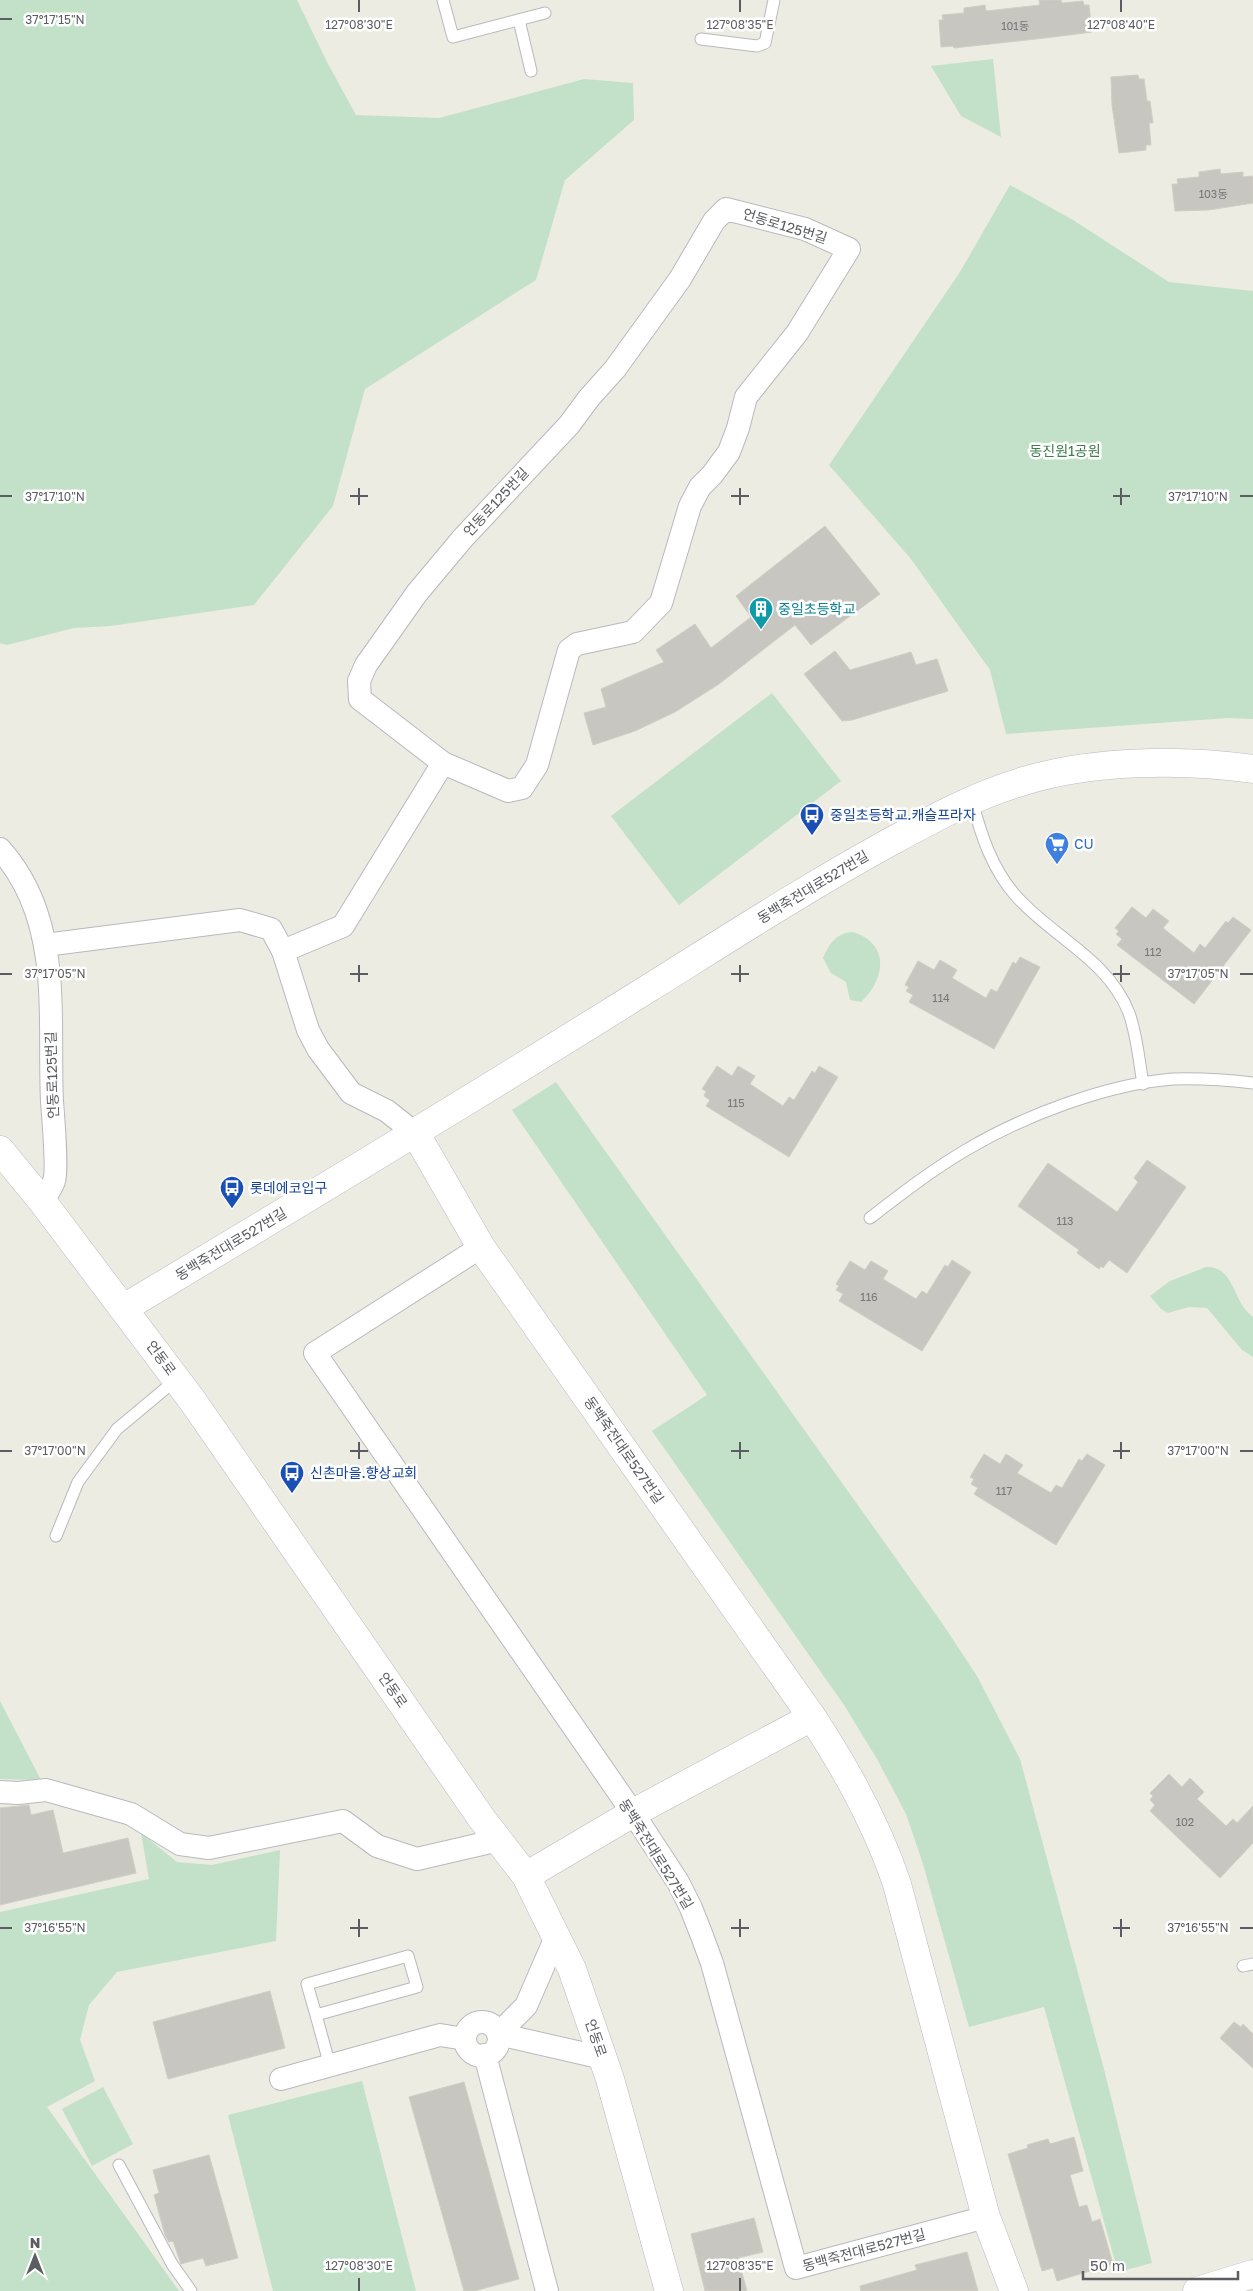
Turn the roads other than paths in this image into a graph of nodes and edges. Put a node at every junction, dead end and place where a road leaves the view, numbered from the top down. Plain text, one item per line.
1 (444, 0) edge
2 (774, 0) edge
3 (545, 13) dead end
4 (518, 20) junction
5 (701, 39) dead end
6 (531, 71) dead end
7 (443, 763) junction
8 (1253, 769) edge
9 (971, 799) junction
10 (0, 849) edge
11 (45, 946) junction
12 (283, 951) junction
13 (1143, 1084) junction
14 (1253, 1084) edge
15 (416, 1134) junction
16 (0, 1150) edge
17 (42, 1201) junction
18 (870, 1218) dead end
19 (481, 1247) junction
20 (124, 1308) junction
21 (177, 1379) junction
22 (56, 1536) dead end
23 (812, 1718) junction
24 (0, 1792) edge
25 (633, 1813) junction
26 (499, 1840) junction
27 (526, 1876) junction
28 (556, 1937) junction
29 (316, 2015) junction
30 (498, 2034) junction
31 (465, 2039) junction
32 (485, 2055) junction
33 (603, 2058) junction
34 (330, 2066) junction
35 (281, 2079) dead end
36 (119, 2165) dead end
37 (986, 2217) junction
38 (1253, 2274) edge
39 (191, 2291) edge
40 (547, 2291) edge
41 (669, 2291) edge
42 (1014, 2291) edge
43 (1197, 2291) edge

1 - 4 lane
2 - 5 lane
3 - 4 lane
4 - 6 lane
7 - 7 street, 언동로125번길
7 - 12 street
8 - 9 street, 동백죽전대로527번길
9 - 13 lane
9 - 15 street, 동백죽전대로527번길
10 - 11 street, 언동로125번길
11 - 12 street
11 - 17 street, 언동로125번길
12 - 15 street
13 - 14 lane
13 - 18 lane
15 - 19 street, 동백죽전대로527번길
15 - 20 street, 동백죽전대로527번길
16 - 17 street, 언동로
17 - 20 street, 언동로
19 - 23 street, 동백죽전대로527번길
19 - 25 street, 동백죽전대로527번길
20 - 21 street, 언동로
21 - 22 lane
21 - 26 street, 언동로
23 - 25 street
23 - 37 street, 동백죽전대로527번길
24 - 26 street
25 - 27 street
25 - 37 street, 동백죽전대로527번길
26 - 27 street, 언동로
27 - 28 street, 언동로
28 - 30 street
28 - 33 street, 언동로
29 - 29 lane
29 - 34 lane
30 - 31 street
30 - 32 street
30 - 33 street
31 - 32 street
31 - 34 street
32 - 40 street
33 - 41 street, 언동로
34 - 35 street
36 - 39 lane
37 - 42 street, 동백죽전대로527번길
38 - 43 street

